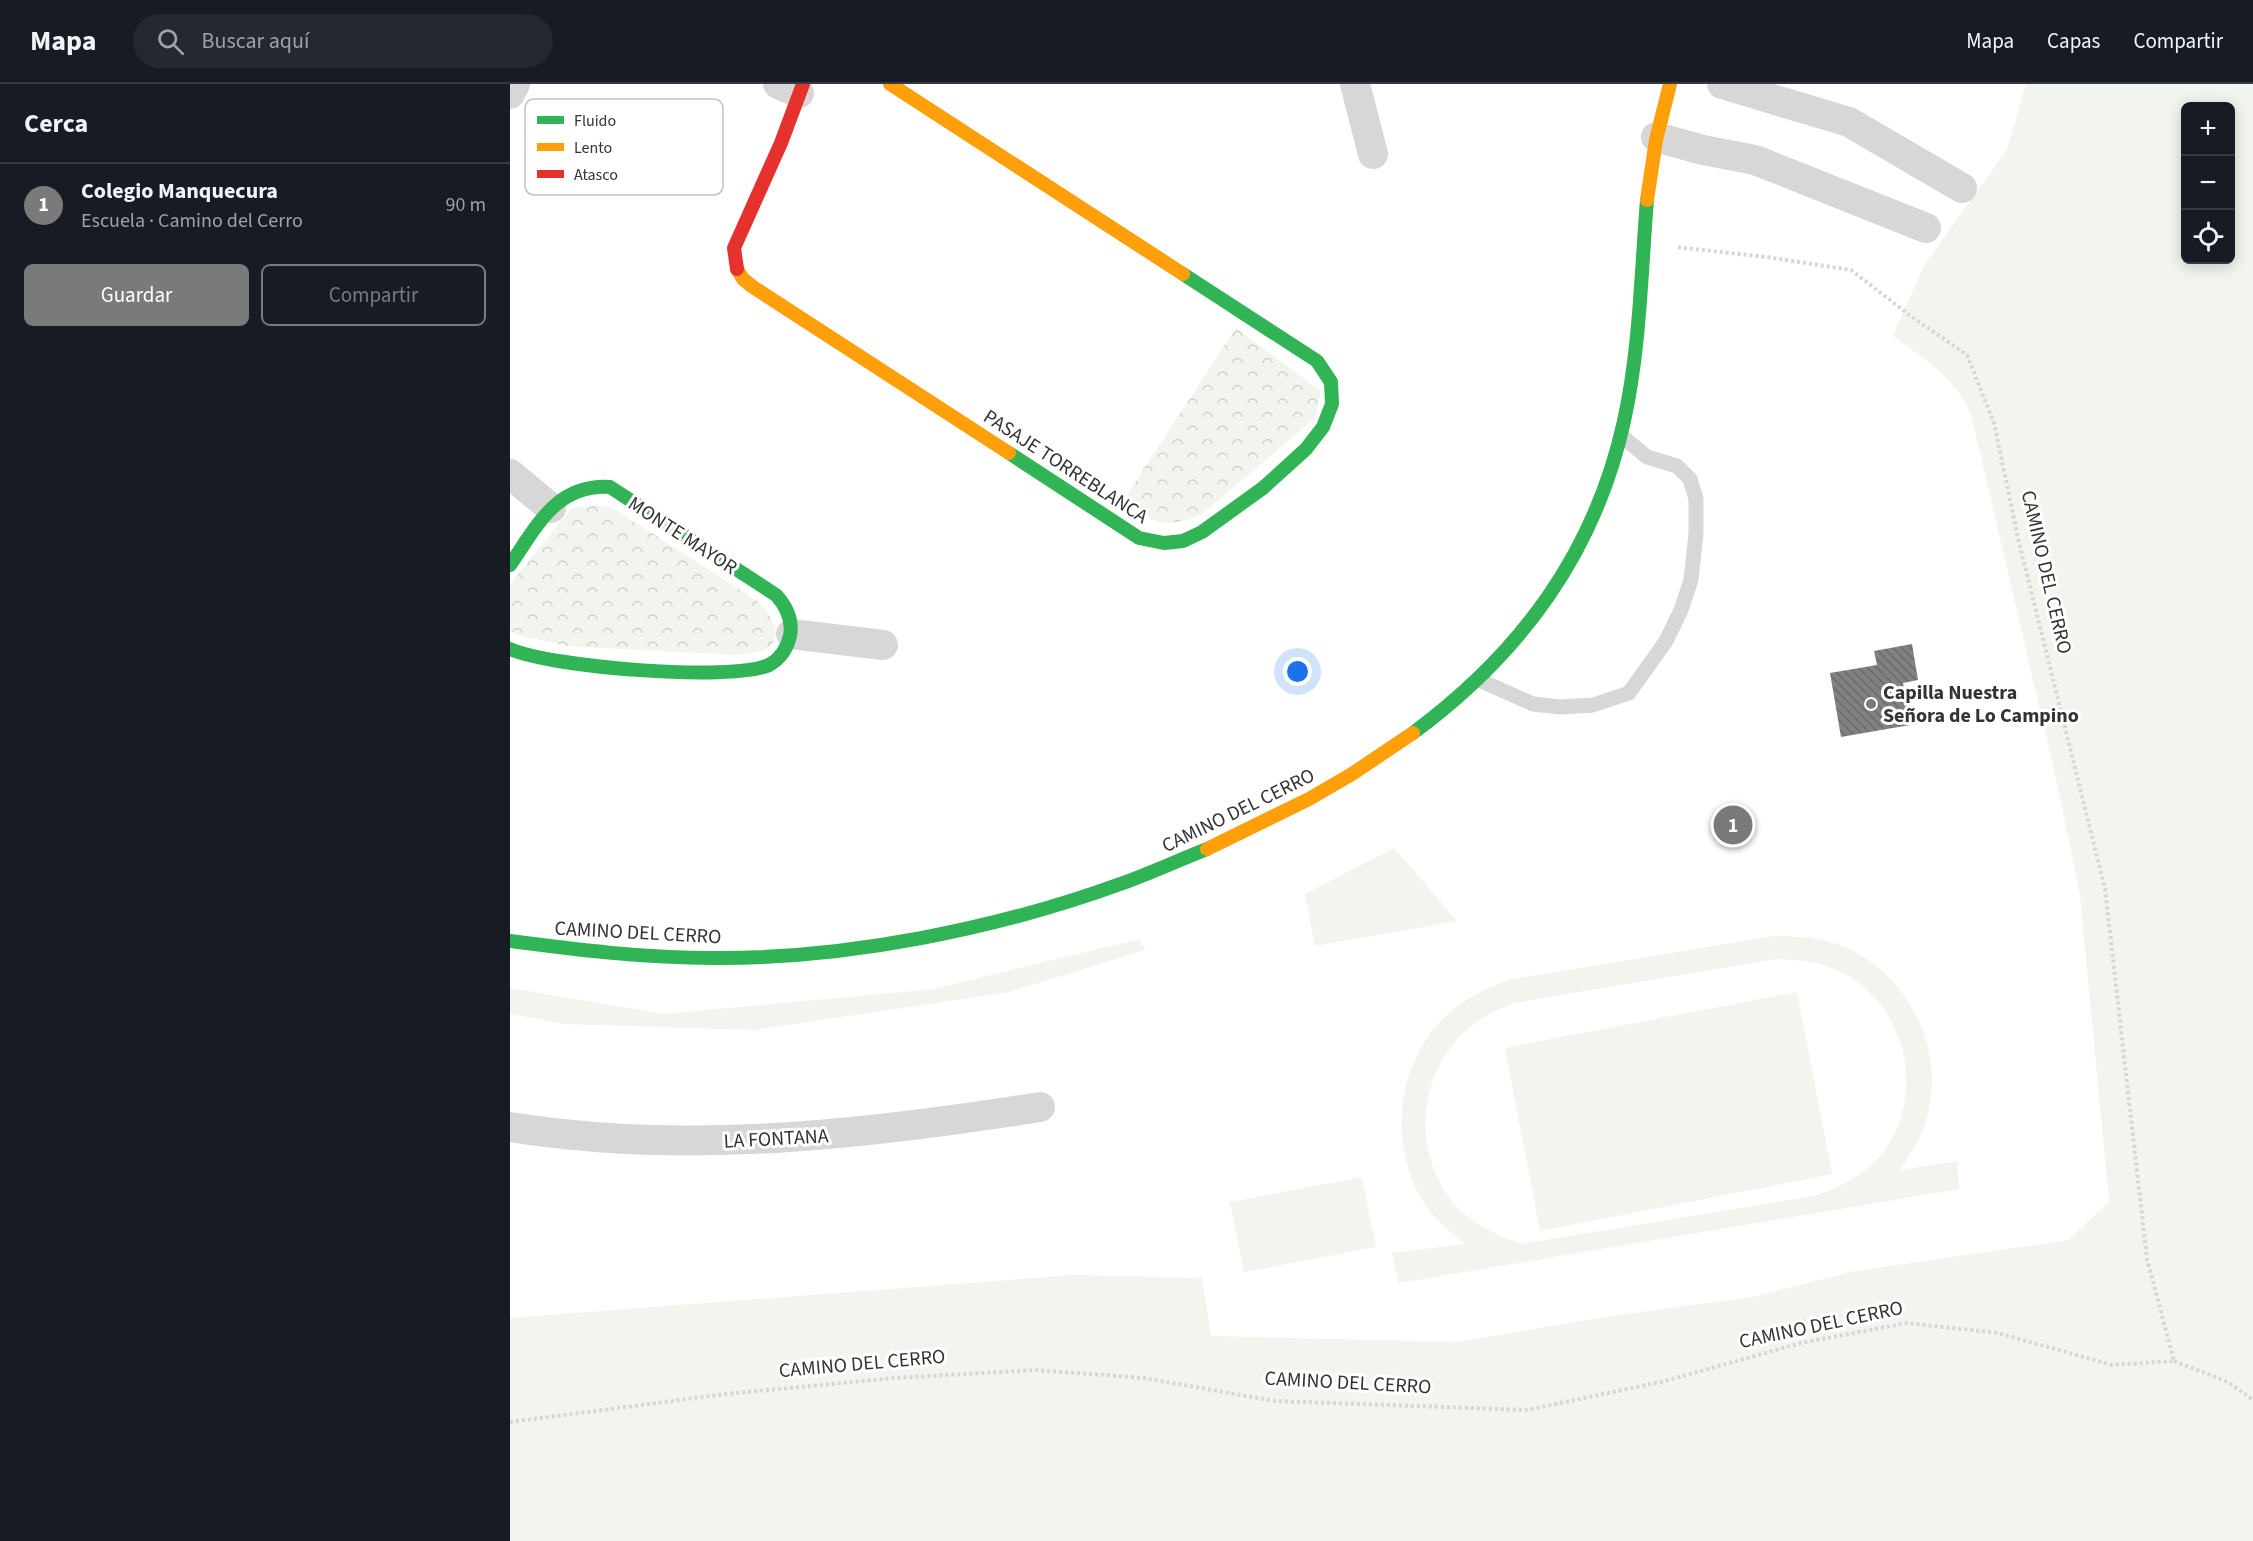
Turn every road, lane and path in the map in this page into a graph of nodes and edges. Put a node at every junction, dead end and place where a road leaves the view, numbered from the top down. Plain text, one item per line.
1 (515, 84) edge
2 (890, 84) edge
3 (1355, 84) edge
4 (1670, 84) edge
5 (1722, 84) edge
6 (794, 87) edge
7 (510, 93) edge
8 (1656, 137) junction
9 (1373, 154) dead end
10 (1962, 188) dead end
11 (1926, 228) dead end
12 (1643, 243) junction
13 (1623, 437) junction
14 (510, 474) edge
15 (551, 508) junction
16 (510, 565) edge
17 (791, 634) junction
18 (883, 645) dead end
19 (510, 649) edge
20 (1479, 680) junction
21 (510, 941) edge
22 (1040, 1107) dead end
23 (510, 1127) edge
24 (2174, 1361) junction
25 (2253, 1400) edge
26 (510, 1422) edge

1 - 7 street
2 - 6 street, PASAJE TORREBLANCA
3 - 9 street
4 - 8 street, CAMINO DEL CERRO
5 - 10 street
8 - 11 street
8 - 12 street, CAMINO DEL CERRO
12 - 13 street, CAMINO DEL CERRO
12 - 24 path, CAMINO DEL CERRO
13 - 20 street, CAMINO DEL CERRO
13 - 20 lane
14 - 15 street
15 - 16 street, MONTE MAYOR
15 - 17 street, MONTE MAYOR
17 - 18 street
17 - 19 street
20 - 21 street, CAMINO DEL CERRO
22 - 23 street, LA FONTANA
24 - 25 path, CAMINO DEL CERRO
24 - 26 path, CAMINO DEL CERRO

